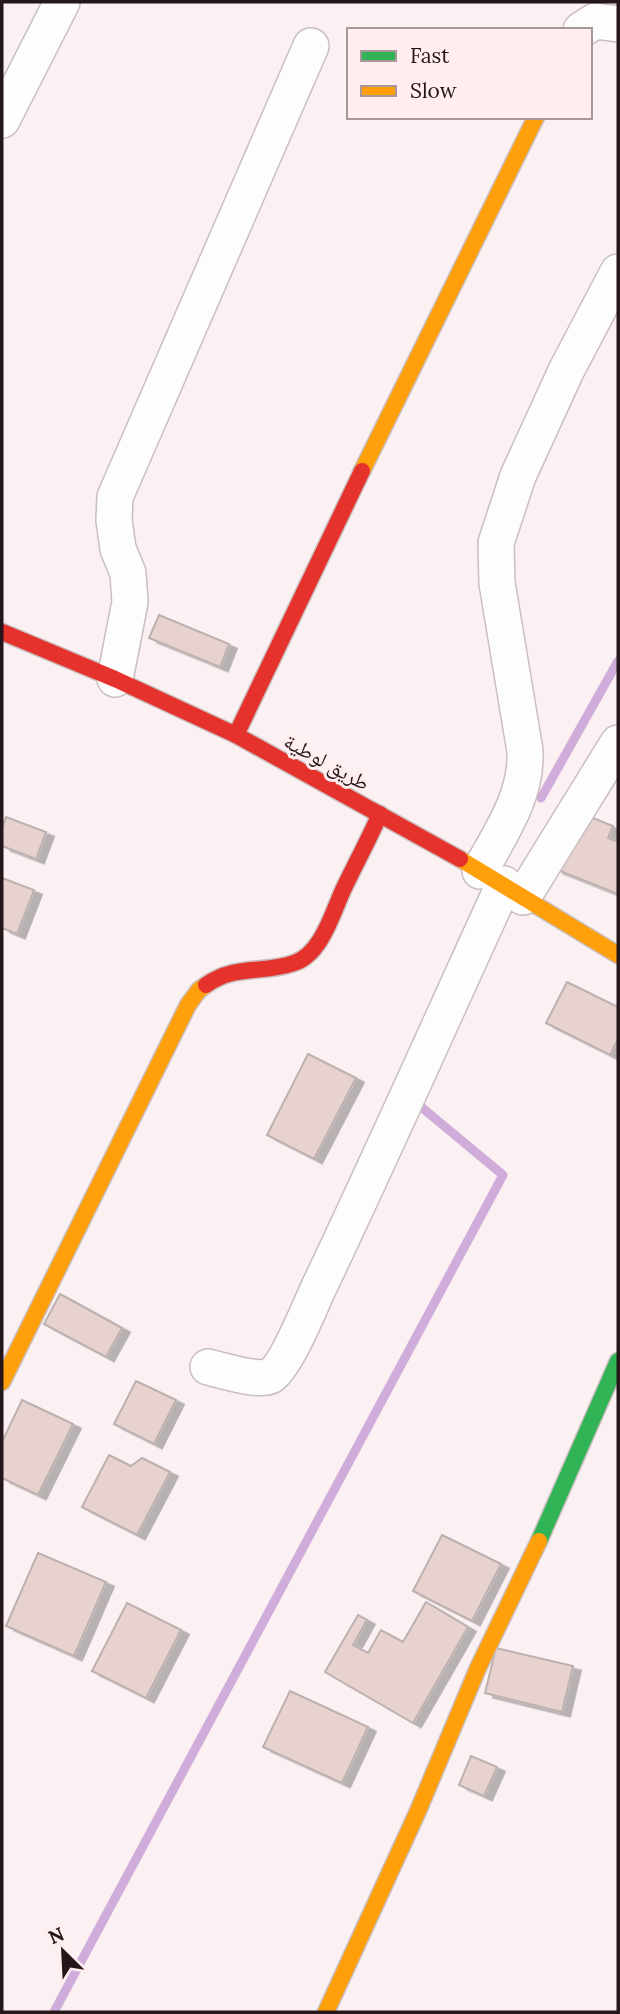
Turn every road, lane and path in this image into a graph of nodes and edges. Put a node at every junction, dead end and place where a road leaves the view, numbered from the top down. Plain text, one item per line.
1 (62, 2) edge
2 (618, 24) edge
3 (584, 28) edge
4 (311, 46) dead end
5 (535, 119) edge
6 (2, 120) edge
7 (618, 272) edge
8 (2, 632) edge
9 (116, 679) junction
10 (236, 735) junction
11 (618, 743) edge
12 (380, 814) junction
13 (502, 884) junction
14 (618, 956) edge
15 (618, 1362) edge
16 (208, 1367) dead end
17 (2, 1382) edge
18 (326, 2012) edge

1 - 6 street
2 - 3 street
4 - 9 street
5 - 10 street
7 - 13 street
8 - 9 street, طريق لوطية
9 - 10 street, طريق لوطية
10 - 12 street, طريق لوطية
11 - 13 street
12 - 13 street, طريق لوطية
12 - 17 street
13 - 14 street, طريق لوطية
13 - 16 street
15 - 18 street

